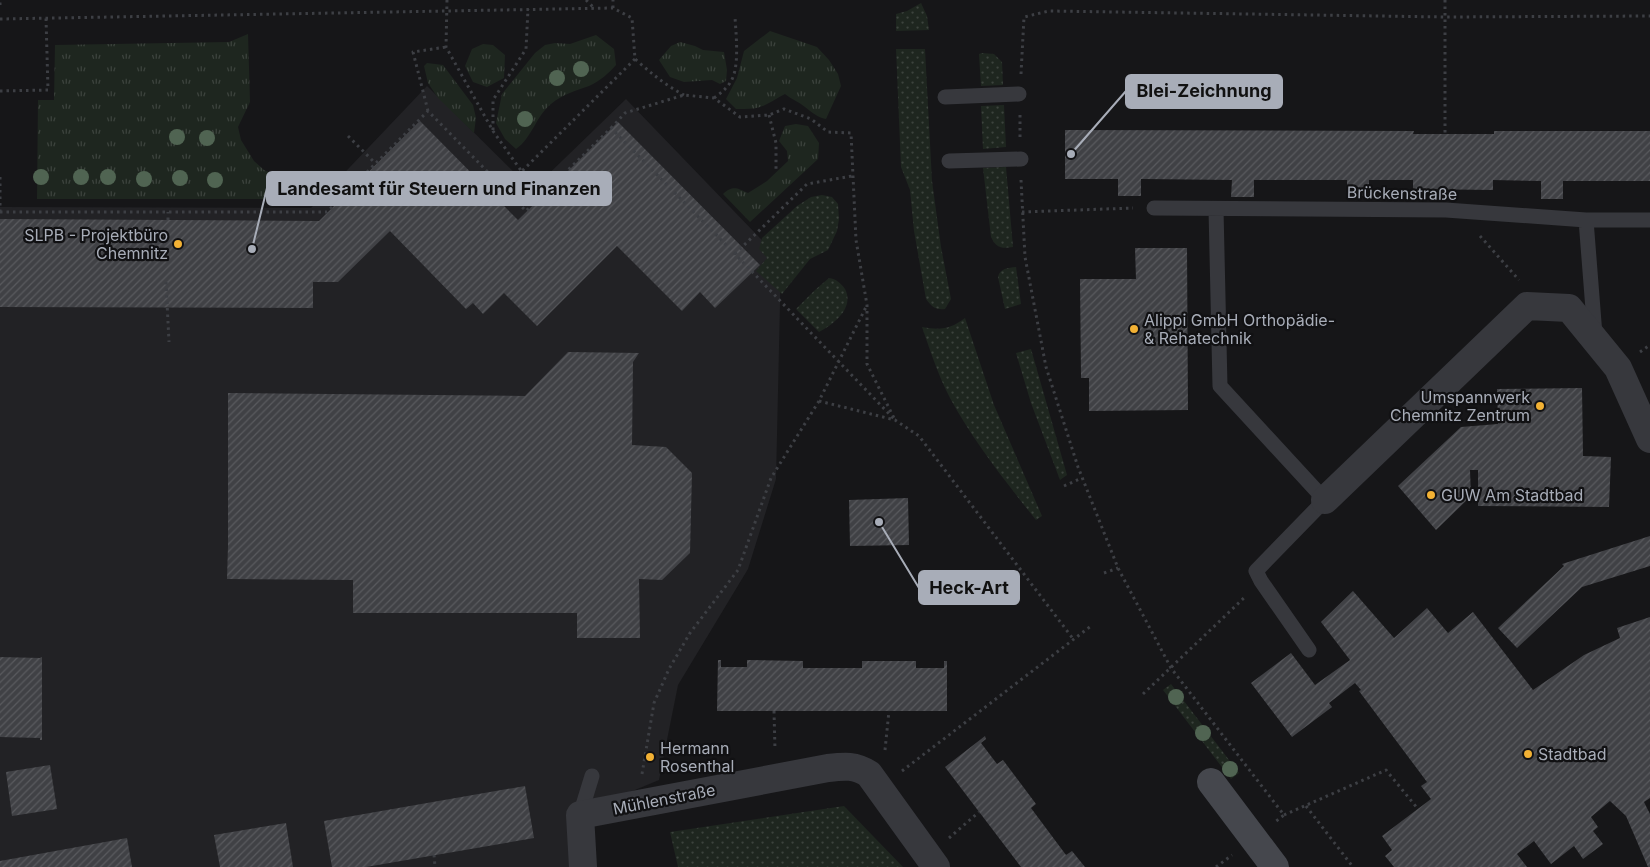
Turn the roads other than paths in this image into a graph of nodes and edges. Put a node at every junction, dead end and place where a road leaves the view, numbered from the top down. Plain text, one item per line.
1 (1019, 94) dead end
2 (945, 97) dead end
3 (1021, 159) dead end
4 (949, 161) dead end
5 (1154, 208) road end
6 (1216, 209) junction
7 (1586, 220) junction
8 (1650, 220) edge
9 (1596, 341) junction
10 (1650, 439) edge
11 (1325, 500) junction
12 (1309, 650) dead end
13 (592, 776) dead end
14 (1211, 782) dead end
15 (580, 815) junction
16 (932, 862) edge
17 (583, 867) edge
18 (1276, 867) edge

1 - 2 lane
3 - 4 lane
5 - 6 lane, Brückenstraße
6 - 7 lane, Brückenstraße
6 - 11 lane
7 - 8 lane, Brückenstraße
7 - 9 lane
9 - 10 street
9 - 11 street
11 - 12 lane
13 - 15 lane
14 - 18 main road
15 - 16 street, Mühlenstraße
15 - 17 street

